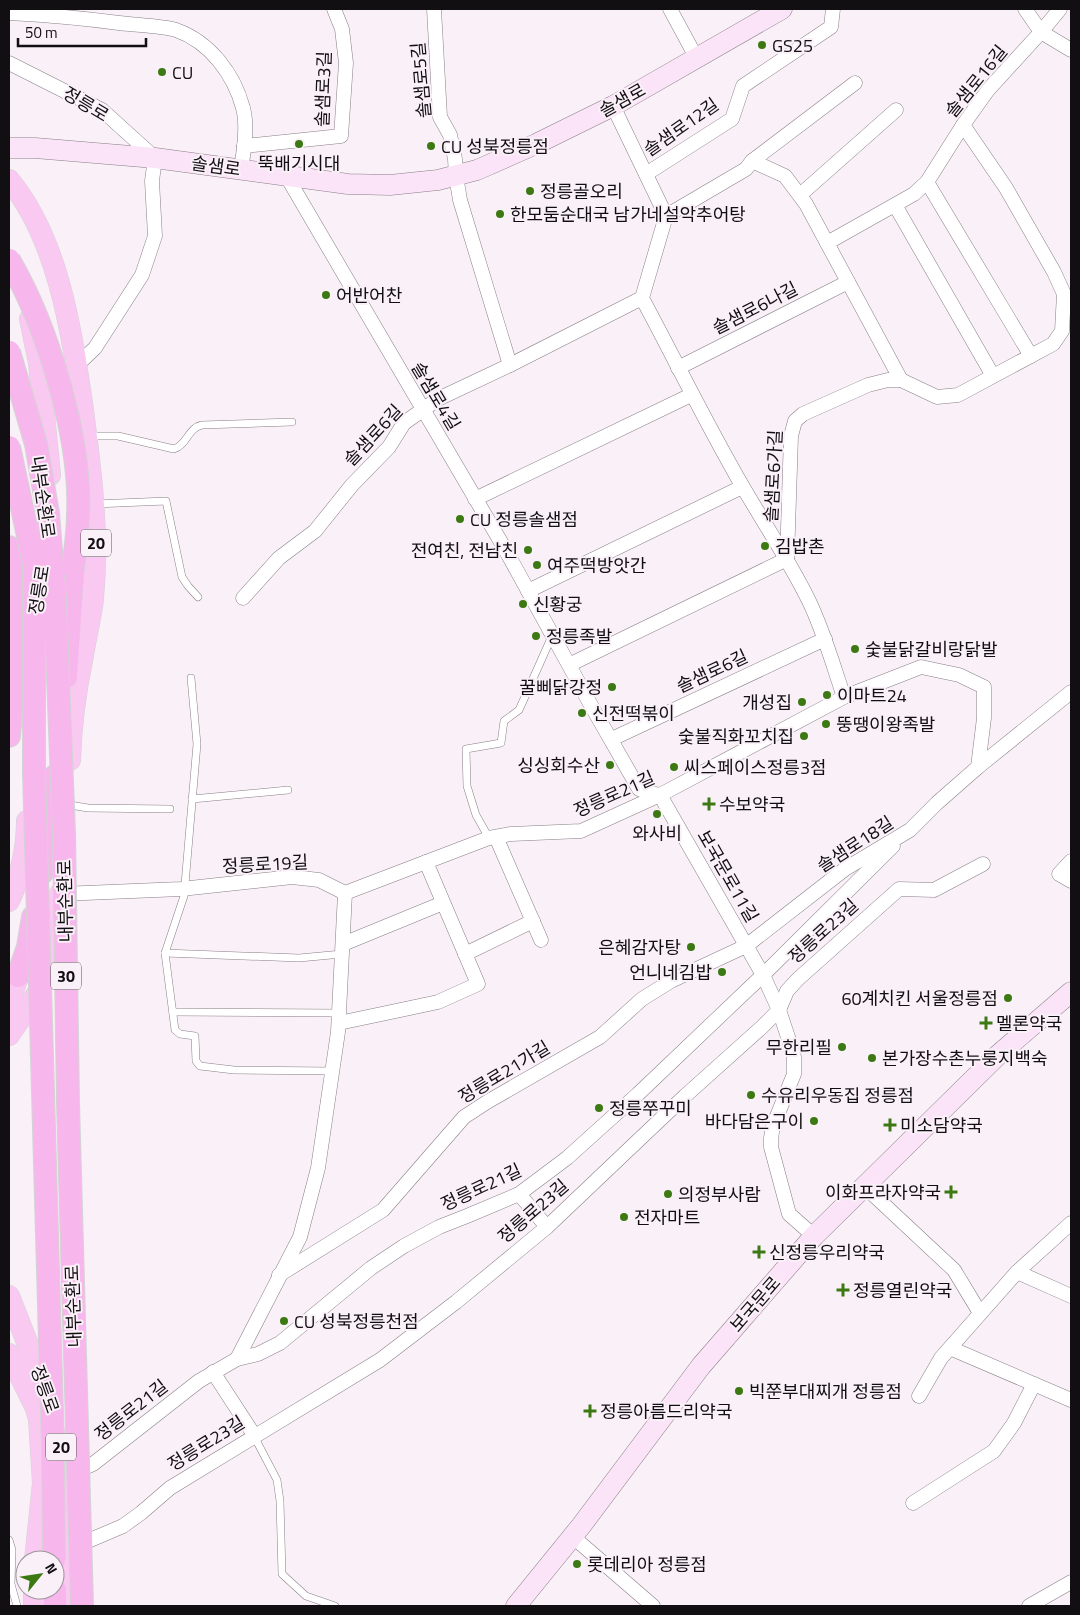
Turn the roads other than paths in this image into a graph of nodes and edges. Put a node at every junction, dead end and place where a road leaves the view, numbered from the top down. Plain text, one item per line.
1 (334, 9) edge
2 (434, 9) edge
3 (670, 9) edge
4 (833, 9) edge
5 (1025, 9) edge
6 (1060, 9) edge
7 (770, 12) edge
8 (9, 14) edge
9 (1041, 32) junction
10 (1071, 50) edge
11 (696, 57) junction
12 (9, 63) edge
13 (855, 83) dead end
14 (613, 106) junction
15 (896, 110) dead end
16 (962, 125) junction
17 (244, 146) junction
18 (9, 148) edge
19 (155, 158) junction
20 (752, 161) junction
21 (241, 169) junction
22 (646, 174) junction
23 (287, 176) junction
24 (456, 176) junction
25 (9, 180) edge
26 (927, 182) junction
27 (800, 195) junction
28 (894, 205) junction
29 (666, 216) junction
30 (827, 243) junction
31 (9, 250) edge
32 (9, 260) edge
33 (1066, 280) edge
34 (848, 282) junction
35 (642, 298) junction
36 (1065, 336) edge
37 (9, 352) edge
38 (1031, 356) junction
39 (76, 366) junction
40 (510, 366) junction
41 (678, 368) junction
42 (993, 376) junction
43 (901, 380) junction
44 (691, 395) junction
45 (422, 410) junction
46 (292, 422) dead end
47 (86, 436) junction
48 (9, 447) edge
49 (742, 487) junction
50 (475, 499) junction
51 (103, 504) junction
52 (9, 547) edge
53 (787, 559) junction
54 (528, 591) junction
55 (198, 597) dead end
56 (243, 598) dead end
57 (552, 635) junction
58 (824, 639) junction
59 (575, 662) dead end
60 (191, 678) dead end
61 (1071, 692) edge
62 (844, 697) junction
63 (9, 736) edge
64 (616, 736) dead end
65 (978, 767) junction
66 (288, 790) dead end
67 (660, 795) junction
68 (192, 798) junction
69 (70, 806) junction
70 (170, 809) dead end
71 (910, 830) junction
72 (493, 838) junction
73 (1071, 861) edge
74 (426, 862) junction
75 (983, 864) dead end
76 (1071, 881) edge
77 (183, 889) junction
78 (345, 893) junction
79 (60, 894) junction
80 (9, 901) edge
81 (443, 903) junction
82 (54, 920) junction
83 (533, 921) junction
84 (542, 940) dead end
85 (746, 946) junction
86 (342, 949) junction
87 (165, 954) junction
88 (465, 954) junction
89 (763, 975) junction
90 (18, 976) junction
91 (1071, 992) edge
92 (9, 1004) edge
93 (779, 1010) junction
94 (173, 1012) junction
95 (339, 1018) junction
96 (9, 1035) edge
97 (333, 1071) junction
98 (864, 1186) junction
99 (519, 1194) junction
100 (1071, 1223) edge
101 (547, 1227) junction
102 (814, 1236) junction
103 (1017, 1272) junction
104 (279, 1275) junction
105 (9, 1296) edge
106 (1071, 1296) edge
107 (980, 1314) junction
108 (950, 1348) junction
109 (9, 1354) edge
110 (237, 1359) junction
111 (213, 1372) junction
112 (1034, 1384) junction
113 (919, 1396) dead end
114 (1071, 1400) edge
115 (254, 1435) junction
116 (66, 1477) junction
117 (43, 1483) junction
118 (913, 1503) dead end
119 (572, 1536) junction
120 (9, 1540) edge
121 (36, 1550) edge
122 (43, 1550) edge
123 (61, 1550) edge
124 (61, 1550) edge
125 (65, 1553) edge
126 (65, 1578) edge
127 (1071, 1582) edge
128 (17, 1606) edge
129 (70, 1606) edge
130 (82, 1606) edge
131 (335, 1606) edge
132 (516, 1606) edge
133 (653, 1606) edge
134 (1029, 1606) edge

1 - 17 street, 솔샘로3길
2 - 24 street, 솔샘로5길
3 - 11 street
4 - 22 street, 솔샘로12길
5 - 9 street
6 - 9 street, 솔샘로16길
7 - 11 main road, 솔샘로
8 - 17 street
9 - 10 street
9 - 16 street, 솔샘로16길
11 - 14 main road, 솔샘로
12 - 19 street, 정릉로
13 - 20 street
14 - 22 street
14 - 24 main road, 솔샘로
15 - 27 street
16 - 26 street, 솔샘로16길
16 - 33 street
17 - 21 street
18 - 19 main road, 솔샘로
19 - 21 main road, 솔샘로
19 - 39 street
20 - 27 street
20 - 29 street
21 - 23 main road, 솔샘로
22 - 29 street
23 - 24 main road, 솔샘로
23 - 45 street, 솔샘로4길
24 - 40 street
25 - 39 main road, 20
26 - 28 street, 솔샘로16길
26 - 38 street
27 - 30 street
28 - 30 street, 솔샘로16길
28 - 42 street
29 - 35 street
30 - 34 street
31 - 80 main road, 정릉로
32 - 90 highway, bridge
33 - 36 street
34 - 41 street, 솔샘로6나길
34 - 43 street
35 - 40 street, 솔샘로6길
35 - 41 street
36 - 38 street
37 - 130 highway, 내부순환로 / 30, bridge
38 - 42 street
39 - 47 main road, 20
40 - 45 street, 솔샘로6길
41 - 44 street
42 - 43 street
43 - 53 street, 솔샘로6가길
44 - 49 street
44 - 50 street
45 - 50 street, 솔샘로4길
45 - 56 street, 솔샘로6길
46 - 47 lane
47 - 51 main road, 20
48 - 123 highway, 내부순환로 / 30, bridge
49 - 53 street
49 - 54 street
50 - 54 street, 솔샘로4길
51 - 55 lane
51 - 69 main road, 20
52 - 63 highway
53 - 58 street
53 - 59 street
54 - 57 street, 솔샘로4길
57 - 67 street, 솔샘로4길
57 - 72 lane
58 - 62 street
58 - 64 street, 솔샘로6길
60 - 68 lane
61 - 65 street, 솔샘로18길
62 - 65 street
62 - 67 street, 정릉로21길
65 - 71 street, 솔샘로18길
66 - 68 lane
67 - 72 street, 정릉로21길
67 - 85 street, 보국문로11길
68 - 77 lane
69 - 70 lane
69 - 79 main road, 20
71 - 85 street, 솔샘로18길
71 - 89 street
72 - 74 street, 정릉로21길
72 - 83 street
73 - 76 street
74 - 78 street, 정릉로21길
74 - 81 street
75 - 93 street, 정릉로23길
77 - 78 street, 정릉로19길
77 - 79 street, 정릉로19길
77 - 87 lane
78 - 86 street
79 - 82 main road, 20
81 - 86 street
81 - 88 street
82 - 90 main road
82 - 96 main road, 20
83 - 84 street
83 - 88 street
85 - 89 street, 보국문로11길
85 - 104 street, 정릉로21가길
86 - 87 lane
86 - 95 street
87 - 94 lane
88 - 95 street
89 - 93 street, 보국문로11길
89 - 99 street, 정릉로21길
90 - 92 main road
91 - 98 main road, 보국문로
93 - 101 street, 정릉로23길
93 - 102 street, 보국문로11길
94 - 95 lane
94 - 97 lane
95 - 97 street
97 - 104 street
98 - 102 main road, 보국문로
98 - 107 street
99 - 101 street
99 - 110 street, 정릉로21길
100 - 103 street
101 - 115 street, 정릉로23길
102 - 119 main road, 보국문로
103 - 106 street
103 - 107 street
104 - 110 street
105 - 116 main road, 정릉로 / 20
107 - 108 street
108 - 112 street
108 - 113 street
109 - 117 main road, 정릉로 / 20
110 - 111 street, 정릉로21길
111 - 115 street
111 - 116 street, 정릉로21길
112 - 114 street
112 - 118 street
115 - 125 street, 정릉로23길
115 - 131 lane
116 - 117 street, 정릉로21길
116 - 124 main road, 정릉로 / 20
117 - 121 main road, 정릉로 / 20
117 - 122 main road
119 - 132 main road, 보국문로
119 - 133 street
120 - 128 lane
126 - 129 main road, 정릉로 / 20
127 - 134 street

